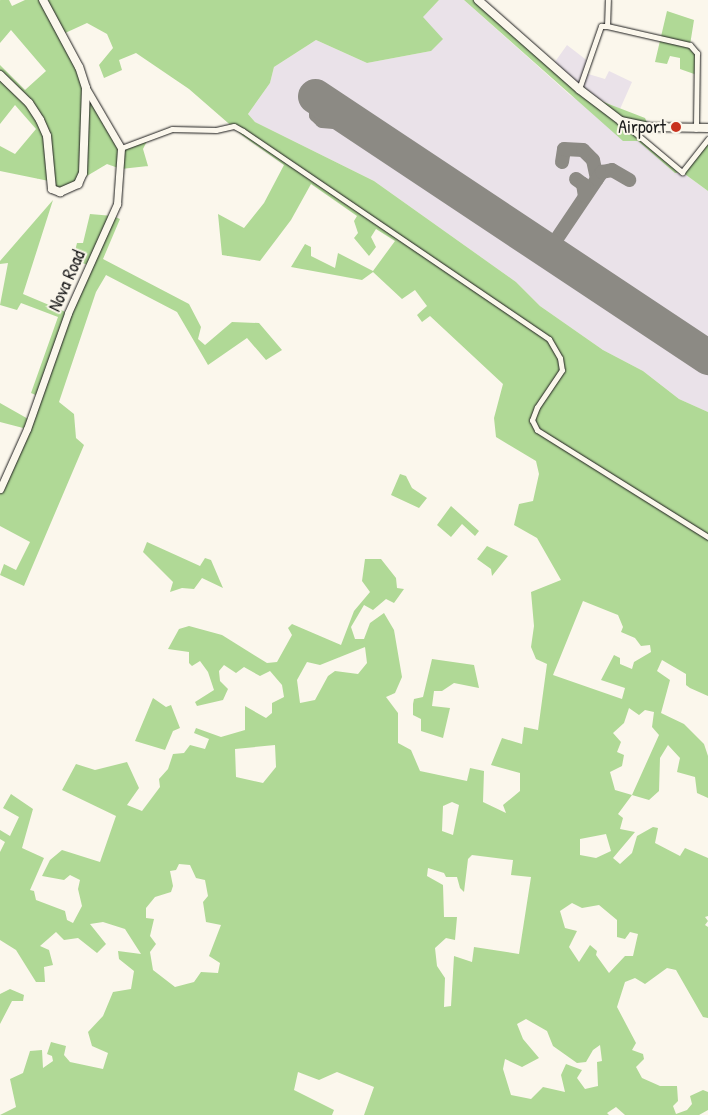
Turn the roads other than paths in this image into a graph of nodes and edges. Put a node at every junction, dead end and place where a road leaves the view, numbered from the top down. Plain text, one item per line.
1 (43, 0) edge
2 (478, 0) edge
3 (608, 0) edge
4 (607, 26) junction
5 (0, 75) edge
6 (86, 88) junction
7 (579, 90) junction
8 (621, 121) junction
9 (708, 128) edge
10 (696, 129) junction
11 (708, 139) edge
12 (121, 148) junction
13 (0, 489) edge
14 (708, 537) edge

1 - 6 main road
2 - 7 main road
3 - 4 street
4 - 7 street
4 - 10 street
5 - 6 main road
6 - 12 street
7 - 8 main road
8 - 10 main road
8 - 11 street
9 - 10 main road
12 - 13 street, Nova Road
12 - 14 street

